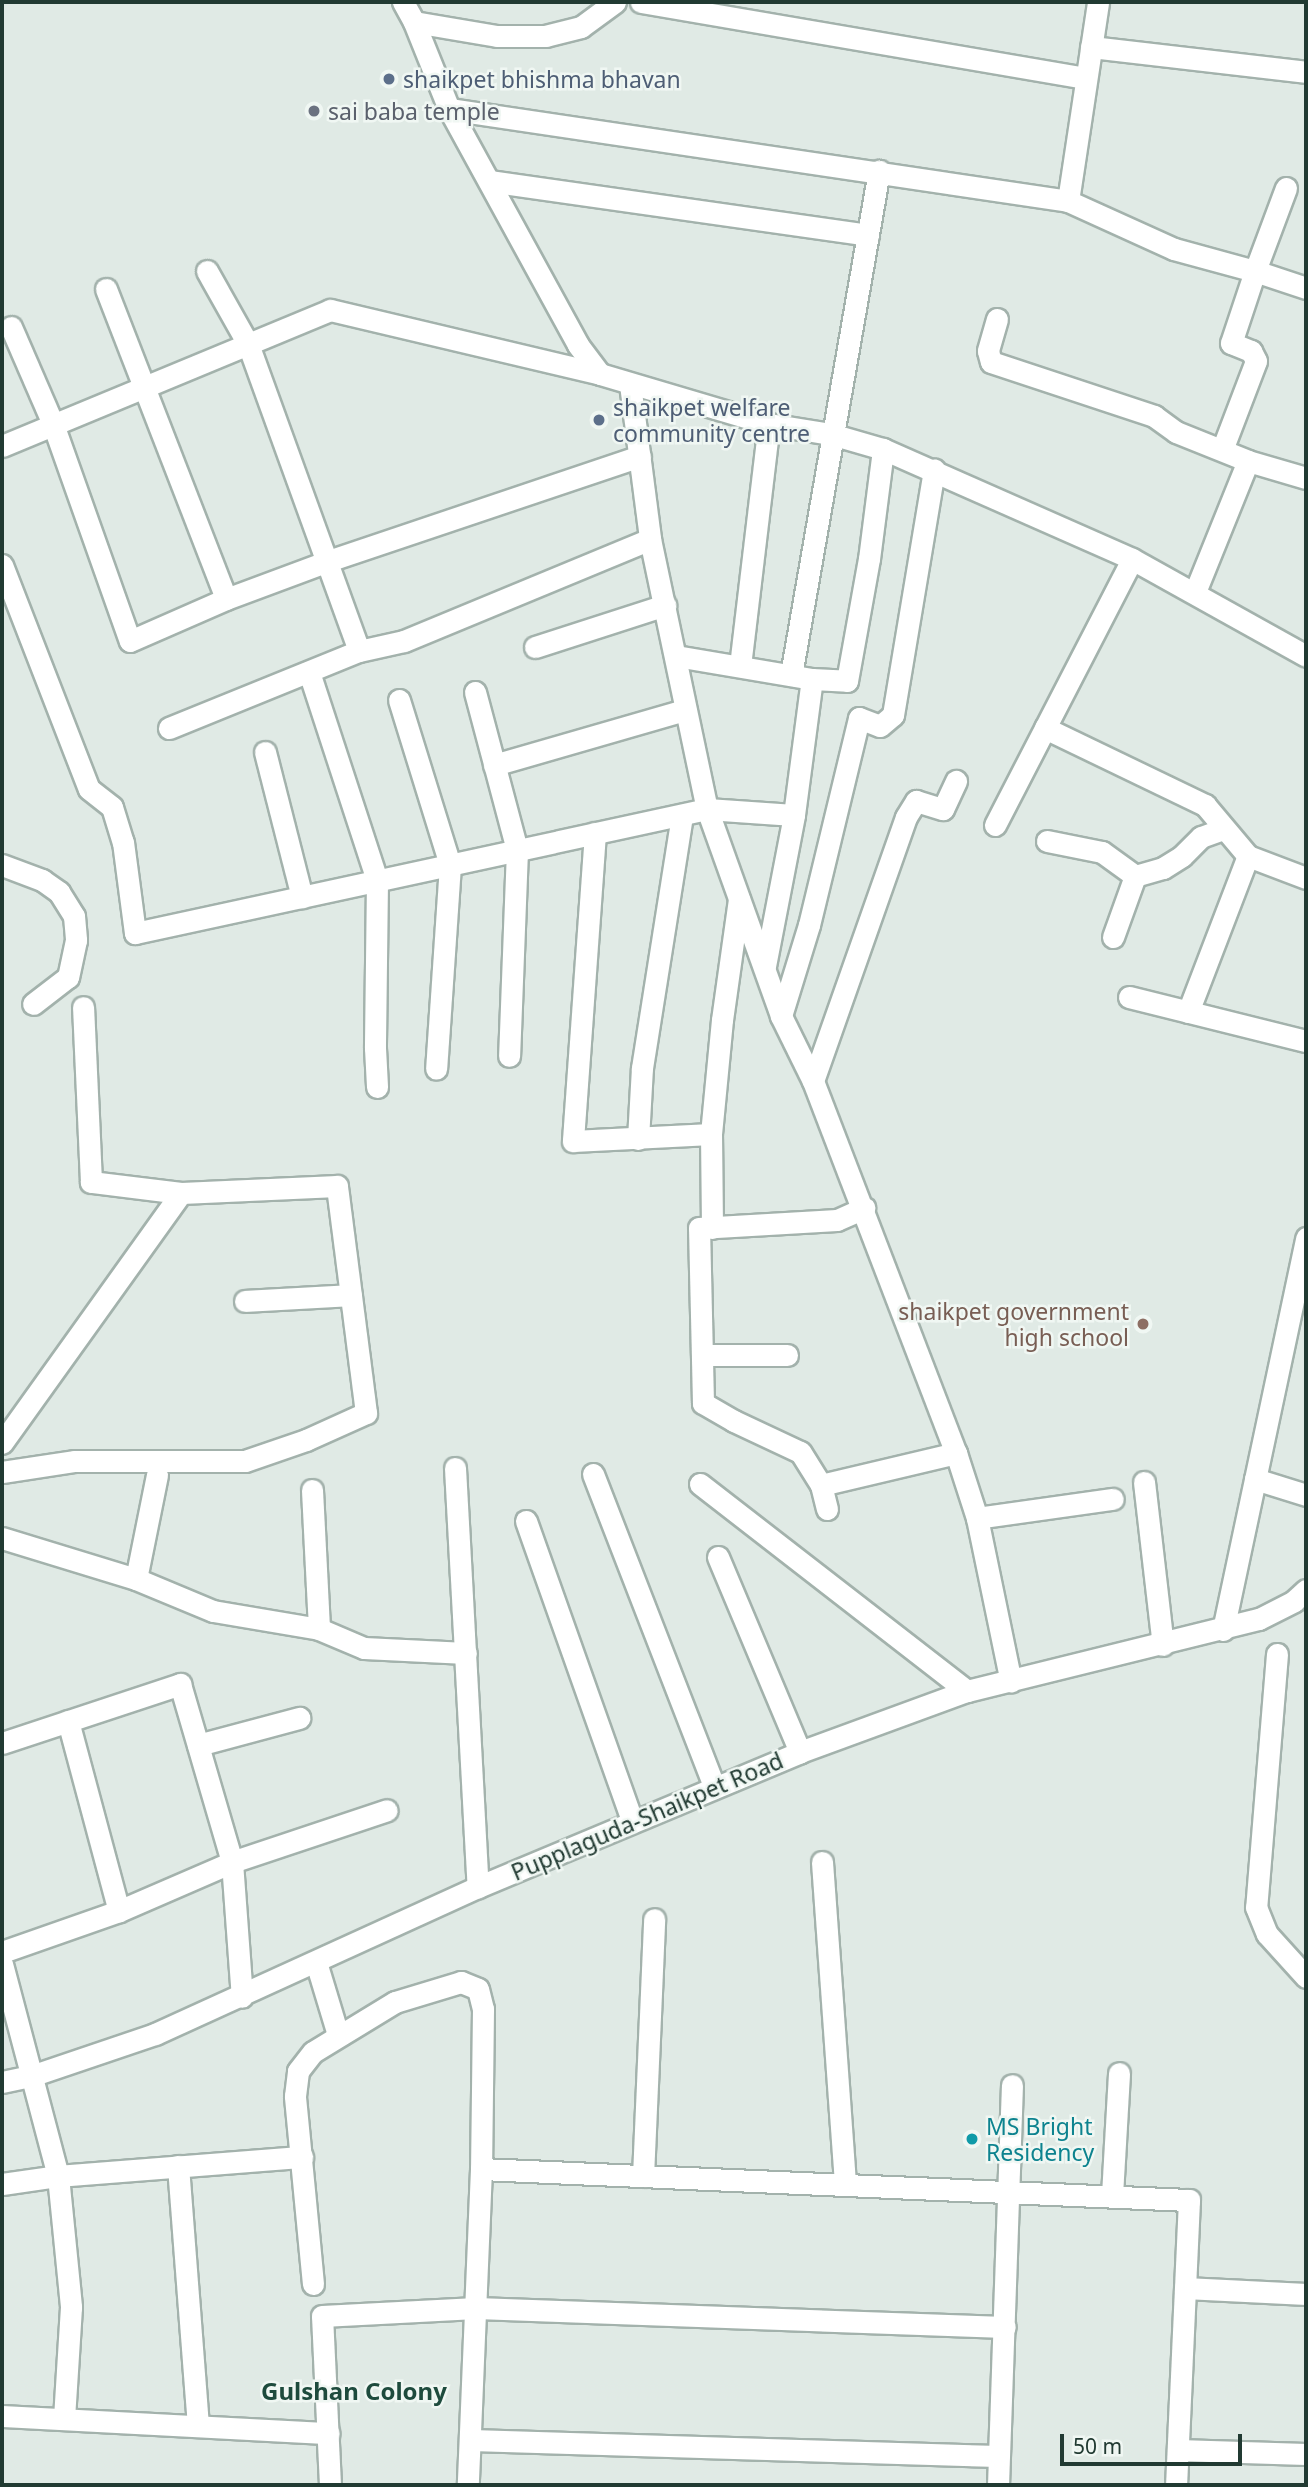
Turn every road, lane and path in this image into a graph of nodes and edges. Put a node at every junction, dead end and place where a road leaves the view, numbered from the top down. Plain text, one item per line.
1 (403, 2) edge
2 (615, 2) edge
3 (641, 2) edge
4 (1098, 2) edge
5 (414, 22) junction
6 (1091, 47) junction
7 (1306, 72) edge
8 (1085, 78) junction
9 (449, 109) junction
10 (879, 171) junction
11 (489, 181) junction
12 (1286, 188) dead end
13 (1068, 201) junction
14 (867, 235) junction
15 (207, 271) dead end
16 (1255, 271) junction
17 (1306, 288) edge
18 (106, 289) dead end
19 (997, 319) dead end
20 (11, 327) dead end
21 (248, 344) junction
22 (600, 374) junction
23 (630, 384) junction
24 (144, 387) junction
25 (769, 424) junction
26 (53, 425) junction
27 (831, 434) junction
28 (2, 446) edge
29 (883, 449) junction
30 (1222, 450) junction
31 (640, 456) junction
32 (1248, 461) junction
33 (934, 469) junction
34 (1306, 478) edge
35 (650, 539) junction
36 (1132, 559) junction
37 (328, 561) junction
38 (2, 565) edge
39 (1195, 592) junction
40 (226, 598) junction
41 (665, 605) junction
42 (535, 647) dead end
43 (359, 652) junction
44 (676, 656) junction
45 (1306, 656) edge
46 (740, 666) junction
47 (309, 671) junction
48 (802, 677) junction
49 (475, 692) dead end
50 (399, 700) dead end
51 (685, 710) junction
52 (169, 728) dead end
53 (1045, 728) junction
54 (265, 752) dead end
55 (494, 765) junction
56 (956, 781) dead end
57 (707, 809) junction
58 (682, 815) junction
59 (794, 816) junction
60 (995, 825) dead end
61 (1223, 829) junction
62 (595, 833) junction
63 (1047, 841) dead end
64 (517, 850) junction
65 (1248, 856) junction
66 (450, 865) junction
67 (2, 866) edge
68 (1135, 876) junction
69 (1306, 878) edge
70 (377, 880) junction
71 (302, 897) junction
72 (740, 897) junction
73 (1113, 937) dead end
74 (765, 966) junction
75 (1129, 997) dead end
76 (33, 1003) dead end
77 (83, 1007) dead end
78 (1188, 1012) junction
79 (781, 1016) junction
80 (1306, 1041) edge
81 (509, 1056) dead end
82 (436, 1069) dead end
83 (813, 1081) junction
84 (377, 1087) dead end
85 (711, 1134) junction
86 (638, 1139) junction
87 (181, 1193) junction
88 (864, 1208) junction
89 (712, 1228) junction
90 (1306, 1238) edge
91 (351, 1295) junction
92 (245, 1301) dead end
93 (703, 1355) junction
94 (787, 1355) dead end
95 (2, 1443) edge
96 (956, 1453) junction
97 (455, 1468) dead end
98 (2, 1472) edge
99 (593, 1474) dead end
100 (157, 1475) dead end
101 (1255, 1479) junction
102 (1144, 1482) dead end
103 (700, 1484) dead end
104 (821, 1485) junction
105 (312, 1490) dead end
106 (1306, 1494) edge
107 (1113, 1499) dead end
108 (827, 1509) dead end
109 (977, 1518) junction
110 (526, 1521) dead end
111 (2, 1538) edge
112 (718, 1557) dead end
113 (136, 1579) junction
114 (1306, 1590) edge
115 (319, 1629) junction
116 (1223, 1630) junction
117 (1163, 1645) junction
118 (466, 1653) junction
119 (1277, 1654) dead end
120 (1011, 1682) junction
121 (967, 1691) junction
122 (299, 1718) dead end
123 (68, 1721) junction
124 (2, 1743) edge
125 (198, 1745) junction
126 (800, 1752) junction
127 (713, 1786) junction
128 (387, 1810) dead end
129 (632, 1821) junction
130 (822, 1862) dead end
131 (232, 1863) junction
132 (478, 1886) junction
133 (119, 1911) junction
134 (654, 1919) dead end
135 (2, 1952) edge
136 (316, 1962) junction
137 (2, 1964) edge
138 (1306, 1977) edge
139 (242, 1997) junction
140 (338, 2035) junction
141 (1119, 2073) dead end
142 (31, 2076) junction
143 (2, 2082) edge
144 (1012, 2085) dead end
145 (302, 2157) junction
146 (178, 2166) junction
147 (481, 2169) junction
148 (58, 2176) junction
149 (643, 2176) junction
150 (2, 2184) edge
151 (845, 2184) junction
152 (1010, 2190) junction
153 (1112, 2195) junction
154 (313, 2284) dead end
155 (1185, 2288) junction
156 (1306, 2294) edge
157 (476, 2308) junction
158 (1005, 2327) junction
159 (2, 2416) edge
160 (64, 2418) junction
161 (198, 2424) junction
162 (329, 2433) junction
163 (471, 2440) junction
164 (1178, 2449) junction
165 (1306, 2454) edge
166 (999, 2456) junction
167 (330, 2485) edge
168 (468, 2485) edge
169 (998, 2485) edge
170 (1176, 2485) edge

1 - 5 street
2 - 5 street
3 - 8 street
4 - 6 street
5 - 9 street
6 - 7 street
6 - 8 street
8 - 13 street
9 - 10 street
9 - 11 street
10 - 13 street
10 - 14 street
11 - 14 street
11 - 22 street
12 - 16 street
13 - 16 street
14 - 27 street
15 - 21 street
16 - 17 street
16 - 30 street
18 - 24 street
19 - 30 street
20 - 26 street
21 - 22 street
21 - 24 street
21 - 37 street
22 - 23 street
23 - 25 street
23 - 31 street
24 - 26 street
24 - 40 street
25 - 27 street
25 - 46 street
26 - 28 street
26 - 40 street
27 - 29 street
27 - 48 street
29 - 33 street
29 - 48 street
30 - 32 street
31 - 35 street
31 - 37 street
32 - 34 street
32 - 39 street
33 - 36 street
33 - 79 street
35 - 41 street
35 - 43 street
36 - 39 street
36 - 53 street
37 - 40 street
37 - 43 street
38 - 71 street
39 - 45 street
41 - 42 street
41 - 44 street
43 - 47 street
44 - 46 street
44 - 51 street
46 - 48 street
47 - 52 street
47 - 70 street
48 - 59 street
49 - 55 street
50 - 66 street
51 - 55 street
51 - 57 street
53 - 60 street
53 - 61 street
54 - 71 street
55 - 64 street
56 - 83 street
57 - 58 street
57 - 59 street
57 - 72 street
58 - 62 street
58 - 86 street
59 - 74 street
61 - 65 street
61 - 68 street
62 - 64 street
62 - 86 street
63 - 68 street
64 - 66 street
64 - 81 street
65 - 69 street
65 - 78 street
66 - 70 street
66 - 82 street
67 - 76 street
68 - 73 street
70 - 71 street
70 - 84 street
72 - 74 street
72 - 85 street
74 - 79 street
75 - 78 street
77 - 87 street
78 - 80 street
79 - 83 street
83 - 88 street
85 - 86 street
85 - 89 street
87 - 91 street
87 - 95 street
88 - 89 street
88 - 96 street
89 - 93 street
90 - 101 street
91 - 92 street
91 - 98 street
93 - 94 street
93 - 104 street
96 - 104 street
96 - 109 street
97 - 118 street
99 - 127 street
100 - 113 street
101 - 106 street
101 - 116 street
102 - 117 street
103 - 121 street
104 - 108 street
105 - 115 street
107 - 109 street
109 - 120 street
110 - 129 street
111 - 113 street
112 - 126 street
113 - 115 street
114 - 116 street, Pupplaguda-Shaikpet Road
115 - 118 street
116 - 117 street, Pupplaguda-Shaikpet Road
117 - 120 street, Pupplaguda-Shaikpet Road
118 - 132 street
119 - 138 street
120 - 121 street, Pupplaguda-Shaikpet Road
121 - 126 street, Pupplaguda-Shaikpet Road
122 - 125 street
123 - 124 street
123 - 125 street
123 - 133 street
125 - 131 street
126 - 127 street, Pupplaguda-Shaikpet Road
127 - 129 street, Pupplaguda-Shaikpet Road
128 - 131 street
129 - 132 street, Pupplaguda-Shaikpet Road
130 - 151 street
131 - 133 street
131 - 139 street
132 - 136 street, Pupplaguda-Shaikpet Road
133 - 135 street
134 - 149 street
136 - 139 street, Pupplaguda-Shaikpet Road
136 - 140 street
137 - 142 street
139 - 142 street, Pupplaguda-Shaikpet Road
140 - 145 street
140 - 147 street
141 - 153 street
142 - 143 street, Pupplaguda-Shaikpet Road
142 - 148 street
144 - 152 street
145 - 146 street
145 - 154 street
146 - 148 street
146 - 161 street
147 - 149 street
147 - 157 street
148 - 150 street
148 - 160 street
149 - 151 street
151 - 152 street
152 - 153 street
152 - 158 street
153 - 155 street
155 - 156 street
155 - 164 street
157 - 158 street
157 - 162 street
157 - 163 street
158 - 166 street
159 - 160 street
160 - 161 street
161 - 162 street
162 - 167 street
163 - 166 street
163 - 168 street
164 - 165 street
164 - 170 street
166 - 169 street

